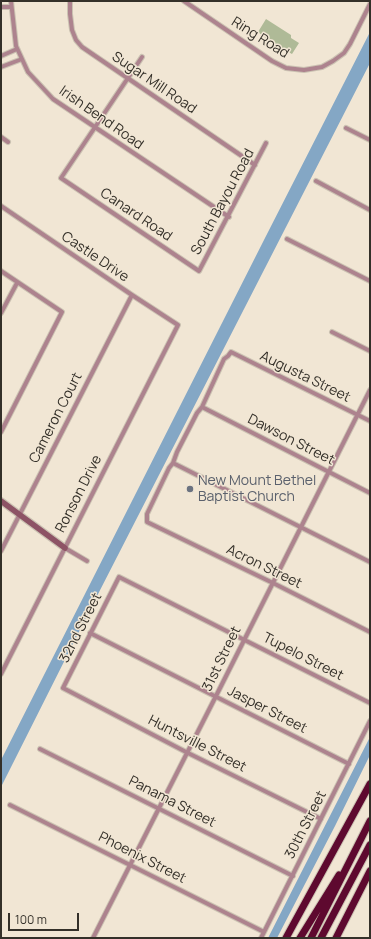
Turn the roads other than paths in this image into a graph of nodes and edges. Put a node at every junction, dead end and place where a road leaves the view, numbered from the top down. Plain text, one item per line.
1 (11, 1) edge
2 (70, 1) edge
3 (184, 1) edge
4 (370, 4) edge
5 (1, 7) edge
6 (11, 7) junction
7 (17, 49) junction
8 (1, 56) edge
9 (142, 57) dead end
10 (22, 59) junction
11 (1, 67) edge
12 (127, 78) junction
13 (95, 128) junction
14 (346, 128) dead end
15 (1, 137) edge
16 (370, 140) edge
17 (8, 142) dead end
18 (266, 143) dead end
19 (255, 166) junction
20 (316, 181) dead end
21 (1, 206) edge
22 (370, 210) edge
23 (229, 216) junction
24 (287, 239) dead end
25 (1, 271) edge
26 (199, 271) joint
27 (370, 281) edge
28 (17, 283) junction
29 (132, 296) junction
30 (1, 313) edge
31 (178, 326) joint
32 (332, 332) dead end
33 (370, 351) edge
34 (370, 390) edge
35 (202, 407) junction
36 (357, 415) junction
37 (370, 421) edge
38 (1, 432) edge
39 (173, 463) junction
40 (329, 472) junction
41 (370, 493) edge
42 (1, 501) edge
43 (20, 515) junction
44 (300, 528) junction
45 (65, 548) junction
46 (1, 551) edge
47 (87, 561) dead end
48 (370, 562) edge
49 (118, 577) joint
50 (273, 583) junction
51 (90, 632) junction
52 (370, 632) edge
53 (244, 640) junction
54 (1, 674) edge
55 (63, 688) joint
56 (216, 696) junction
57 (370, 703) edge
58 (370, 722) edge
59 (40, 749) dead end
60 (188, 753) junction
61 (349, 764) junction
62 (370, 784) edge
63 (10, 805) dead end
64 (160, 808) junction
65 (321, 819) junction
66 (370, 821) edge
67 (370, 845) edge
68 (352, 855) junction
69 (131, 865) junction
70 (370, 871) edge
71 (293, 876) junction
72 (343, 925) junction
73 (264, 932) junction
74 (93, 938) edge
75 (261, 938) edge
76 (286, 938) edge
77 (300, 938) edge
78 (311, 938) edge
79 (321, 938) edge
80 (336, 938) edge
81 (341, 938) edge

1 - 6 street, Irish Bend Road
2 - 12 street, Sugar Mill Road
3 - 4 street, Ring Road
5 - 6 street
6 - 7 street, Irish Bend Road
7 - 8 street
7 - 10 street, Irish Bend Road
9 - 12 street
10 - 11 street
10 - 13 street, Irish Bend Road
12 - 13 street
12 - 19 street, Sugar Mill Road
13 - 23 street, Irish Bend Road
13 - 26 street, Canard Road
14 - 16 street
15 - 17 street
18 - 19 street, South Bayou Road
19 - 23 street, South Bayou Road
20 - 22 street
21 - 29 street, Castle Drive
23 - 26 street, South Bayou Road
24 - 27 street
25 - 28 street
28 - 30 street
28 - 38 street
29 - 31 street, Castle Drive
29 - 43 street, Cameron Court
31 - 45 street, Ronson Drive
32 - 33 street
34 - 36 street, 31st Street
35 - 36 street, Augusta Street
35 - 39 street
35 - 40 street, Dawson Street
36 - 37 street, Augusta Street
36 - 40 street, 31st Street
39 - 44 street
39 - 50 street, Acron Street
40 - 41 street, Dawson Street
40 - 44 street, 31st Street
42 - 43 street
43 - 45 street
43 - 46 street, Cameron Court
44 - 48 street
44 - 50 street, 31st Street
45 - 47 street
45 - 54 street, Ronson Drive
49 - 51 street, 32nd Street
49 - 53 street, Tupelo Street
50 - 52 street, Acron Street
50 - 53 street, 31st Street
51 - 55 street, 32nd Street
51 - 56 street, Jasper Street
53 - 56 street, 31st Street
53 - 57 street, Tupelo Street
55 - 60 street, Huntsville Street
56 - 60 street, 31st Street
56 - 61 street, Jasper Street
58 - 61 street, 30th Street
59 - 64 street, Panama Street
60 - 64 street, 31st Street
60 - 65 street, Huntsville Street
61 - 65 street, 30th Street
62 - 76 highway
63 - 69 street, Phoenix Street
64 - 69 street, 31st Street
64 - 71 street, Panama Street
65 - 71 street, 30th Street
66 - 68 highway
67 - 79 highway
68 - 77 highway
68 - 78 highway
69 - 73 street, Phoenix Street
69 - 74 street, 31st Street
70 - 72 highway
71 - 73 street, 30th Street
72 - 80 highway
72 - 81 highway
73 - 75 street, 30th Street

